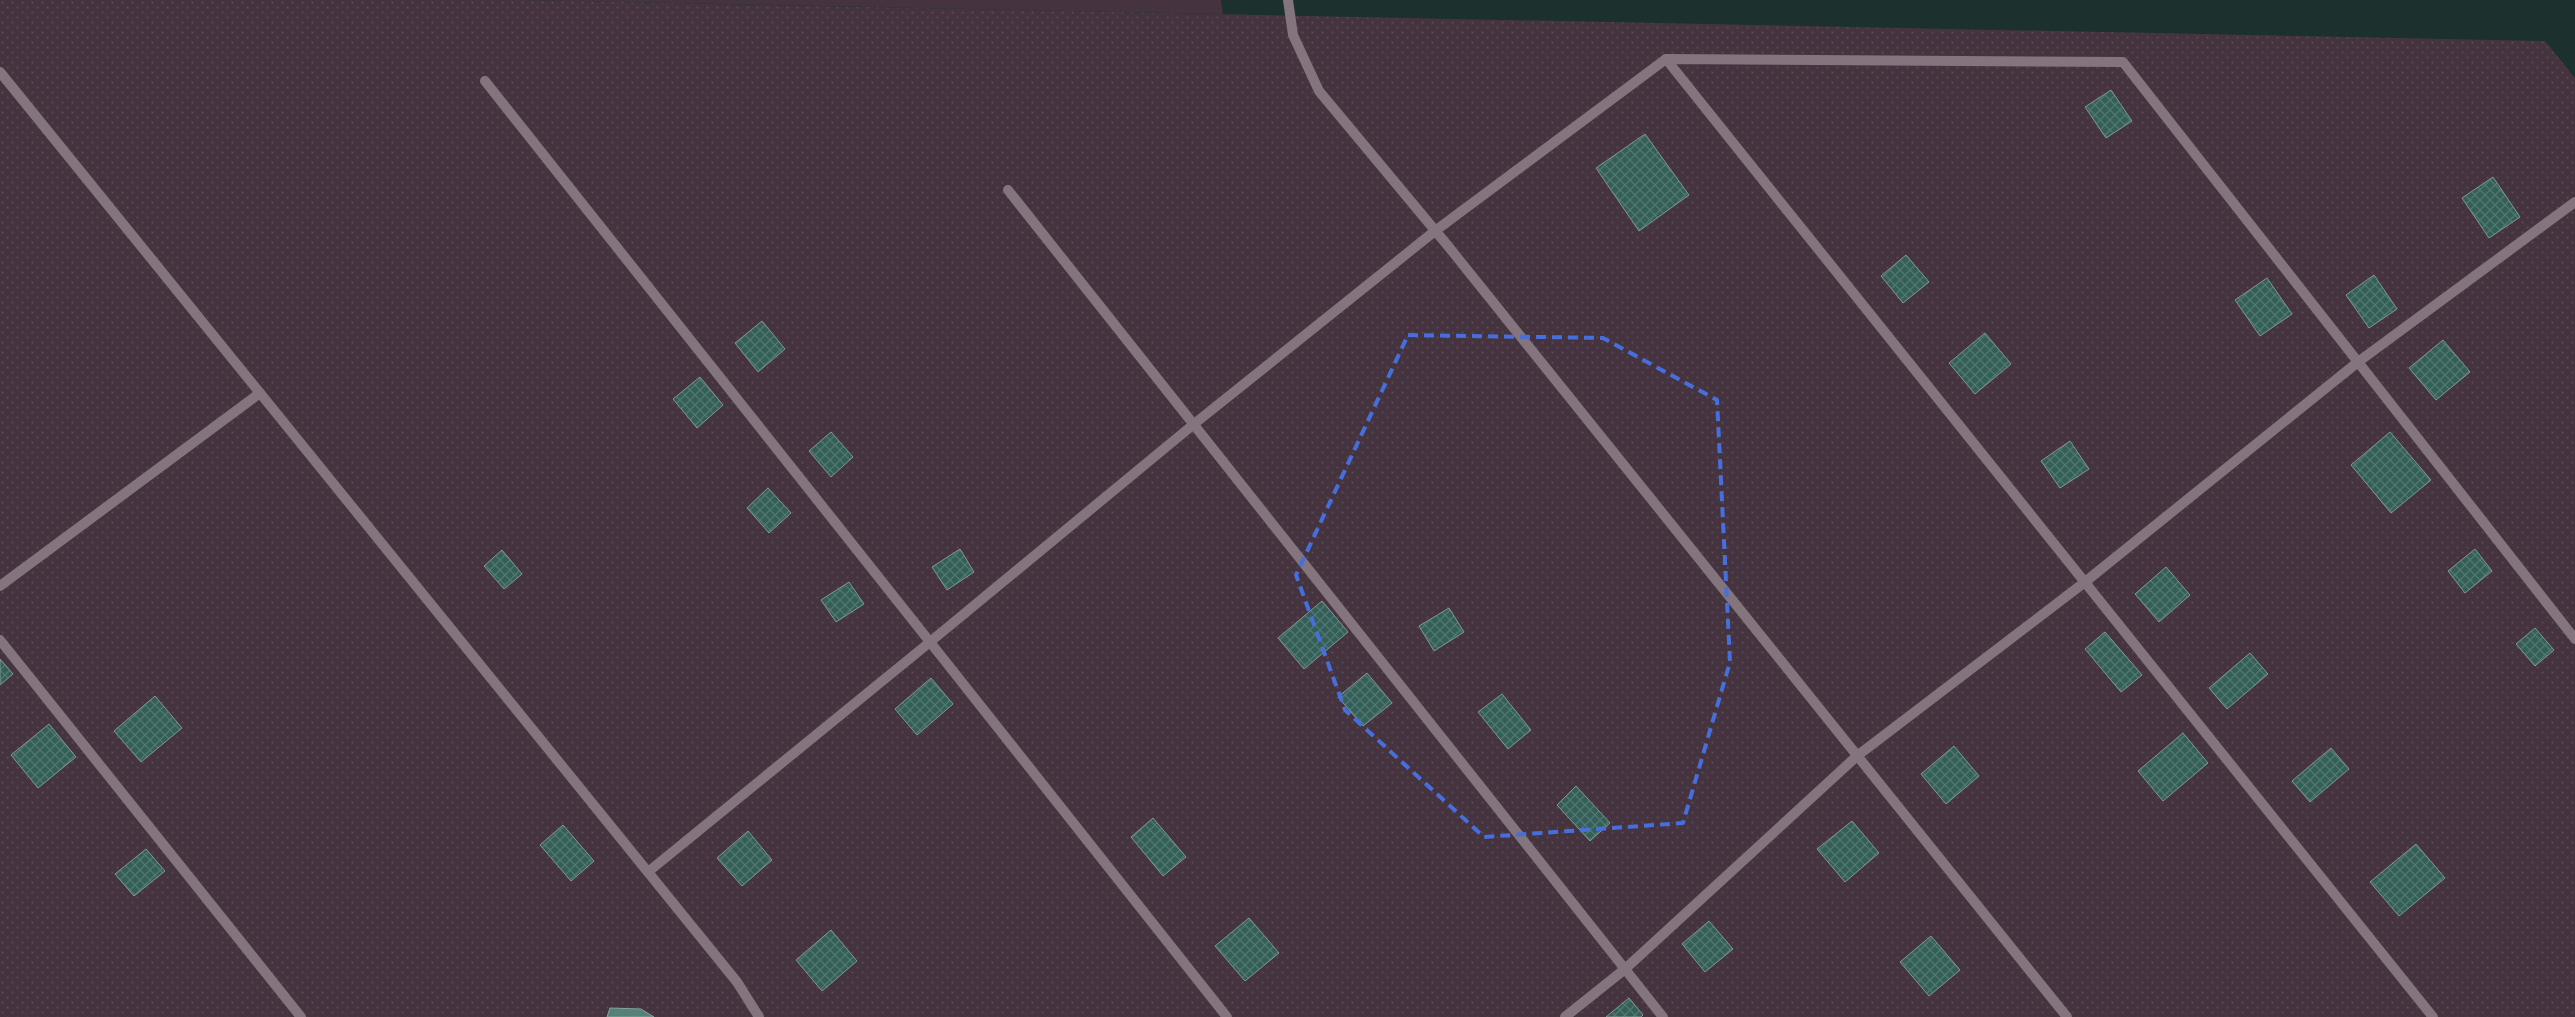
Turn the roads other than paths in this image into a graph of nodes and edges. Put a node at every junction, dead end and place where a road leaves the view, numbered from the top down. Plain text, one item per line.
1 (1288, 0) edge
2 (1666, 59) junction
3 (0, 72) edge
4 (485, 81) dead end
5 (1008, 190) dead end
6 (2575, 202) edge
7 (1435, 231) junction
8 (2358, 362) junction
9 (260, 393) junction
10 (1194, 424) junction
11 (2085, 582) junction
12 (0, 586) edge
13 (0, 640) edge
14 (2575, 640) edge
15 (930, 642) junction
16 (1857, 756) junction
17 (648, 872) junction
18 (1625, 969) junction
19 (301, 1017) edge
20 (759, 1017) edge
21 (1227, 1017) edge
22 (1565, 1017) edge
23 (1663, 1017) edge
24 (2067, 1017) edge
25 (2433, 1017) edge

1 - 7 lane
2 - 7 lane
2 - 8 lane
2 - 11 lane
3 - 9 lane
4 - 15 lane
5 - 10 lane
6 - 8 lane
7 - 10 lane
7 - 16 lane
8 - 11 lane
8 - 14 lane
9 - 12 lane
9 - 17 lane
10 - 15 lane
10 - 18 lane
11 - 16 lane
11 - 25 lane
13 - 19 lane
15 - 17 lane
15 - 21 lane
16 - 18 lane
16 - 24 lane
17 - 20 lane
18 - 22 lane
18 - 23 lane

